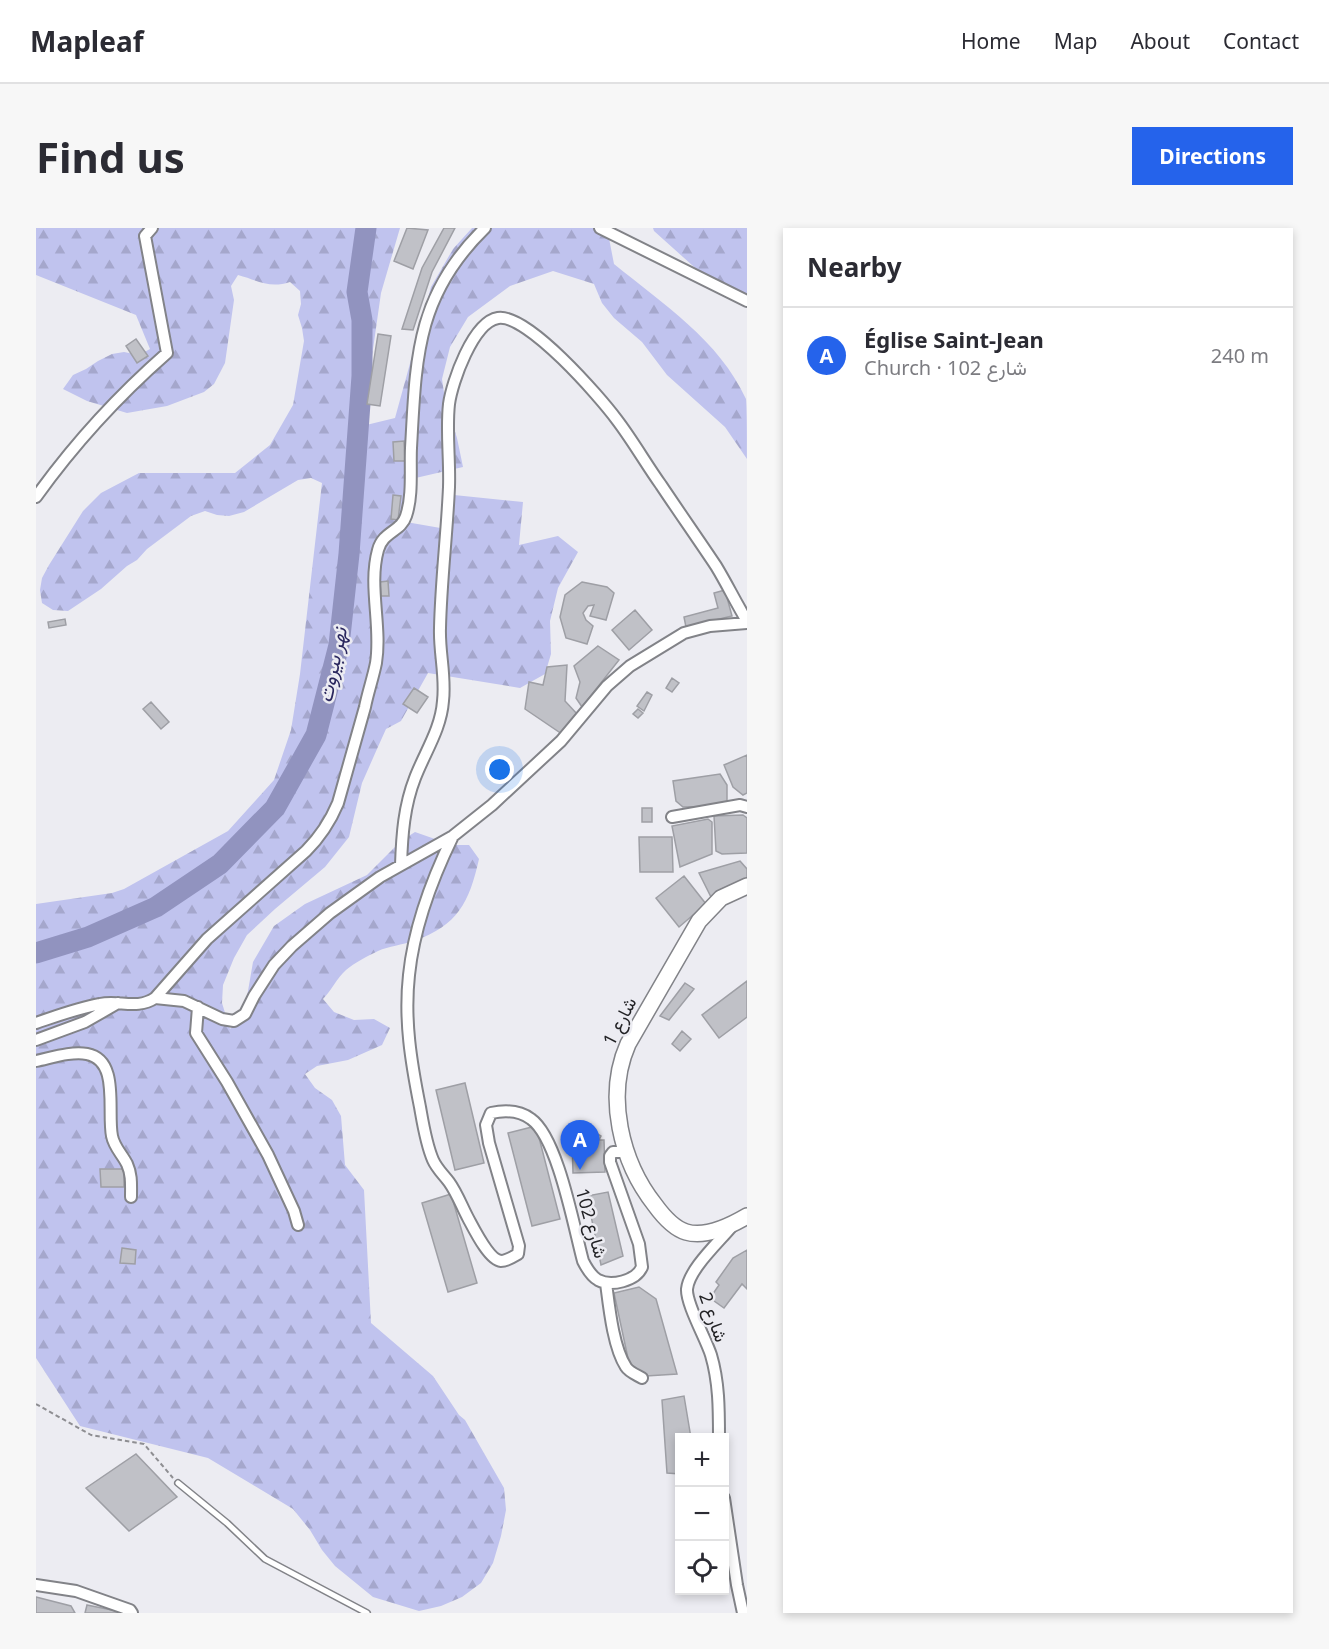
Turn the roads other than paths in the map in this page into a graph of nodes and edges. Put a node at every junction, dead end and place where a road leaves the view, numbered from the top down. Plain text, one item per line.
1 (152, 228) edge
2 (486, 228) edge
3 (600, 228) edge
4 (747, 302) edge
5 (36, 497) edge
6 (747, 622) edge
7 (747, 807) edge
8 (672, 817) dead end
9 (453, 836) junction
10 (401, 865) junction
11 (747, 886) edge
12 (155, 998) junction
13 (118, 1003) junction
14 (198, 1007) junction
15 (36, 1023) edge
16 (36, 1040) edge
17 (36, 1061) edge
18 (626, 1152) junction
19 (131, 1197) dead end
20 (741, 1220) edge
21 (298, 1225) dead end
22 (606, 1283) junction
23 (642, 1378) dead end
24 (718, 1433) edge
25 (178, 1483) road end
26 (729, 1531) edge
27 (36, 1585) edge
28 (132, 1613) edge
29 (367, 1613) edge
30 (743, 1613) edge

1 - 5 street
2 - 12 street
3 - 4 street
6 - 9 street
6 - 10 street
7 - 8 street
9 - 10 street
9 - 22 street, شارع 102
10 - 14 street
11 - 18 street, شارع 1
12 - 13 street
12 - 14 street
13 - 15 street
13 - 16 street
14 - 21 street
17 - 19 street
18 - 20 street, شارع 1
18 - 22 street, شارع 102
20 - 24 street, شارع 2
22 - 23 street
25 - 29 lane
26 - 30 street
27 - 28 street

